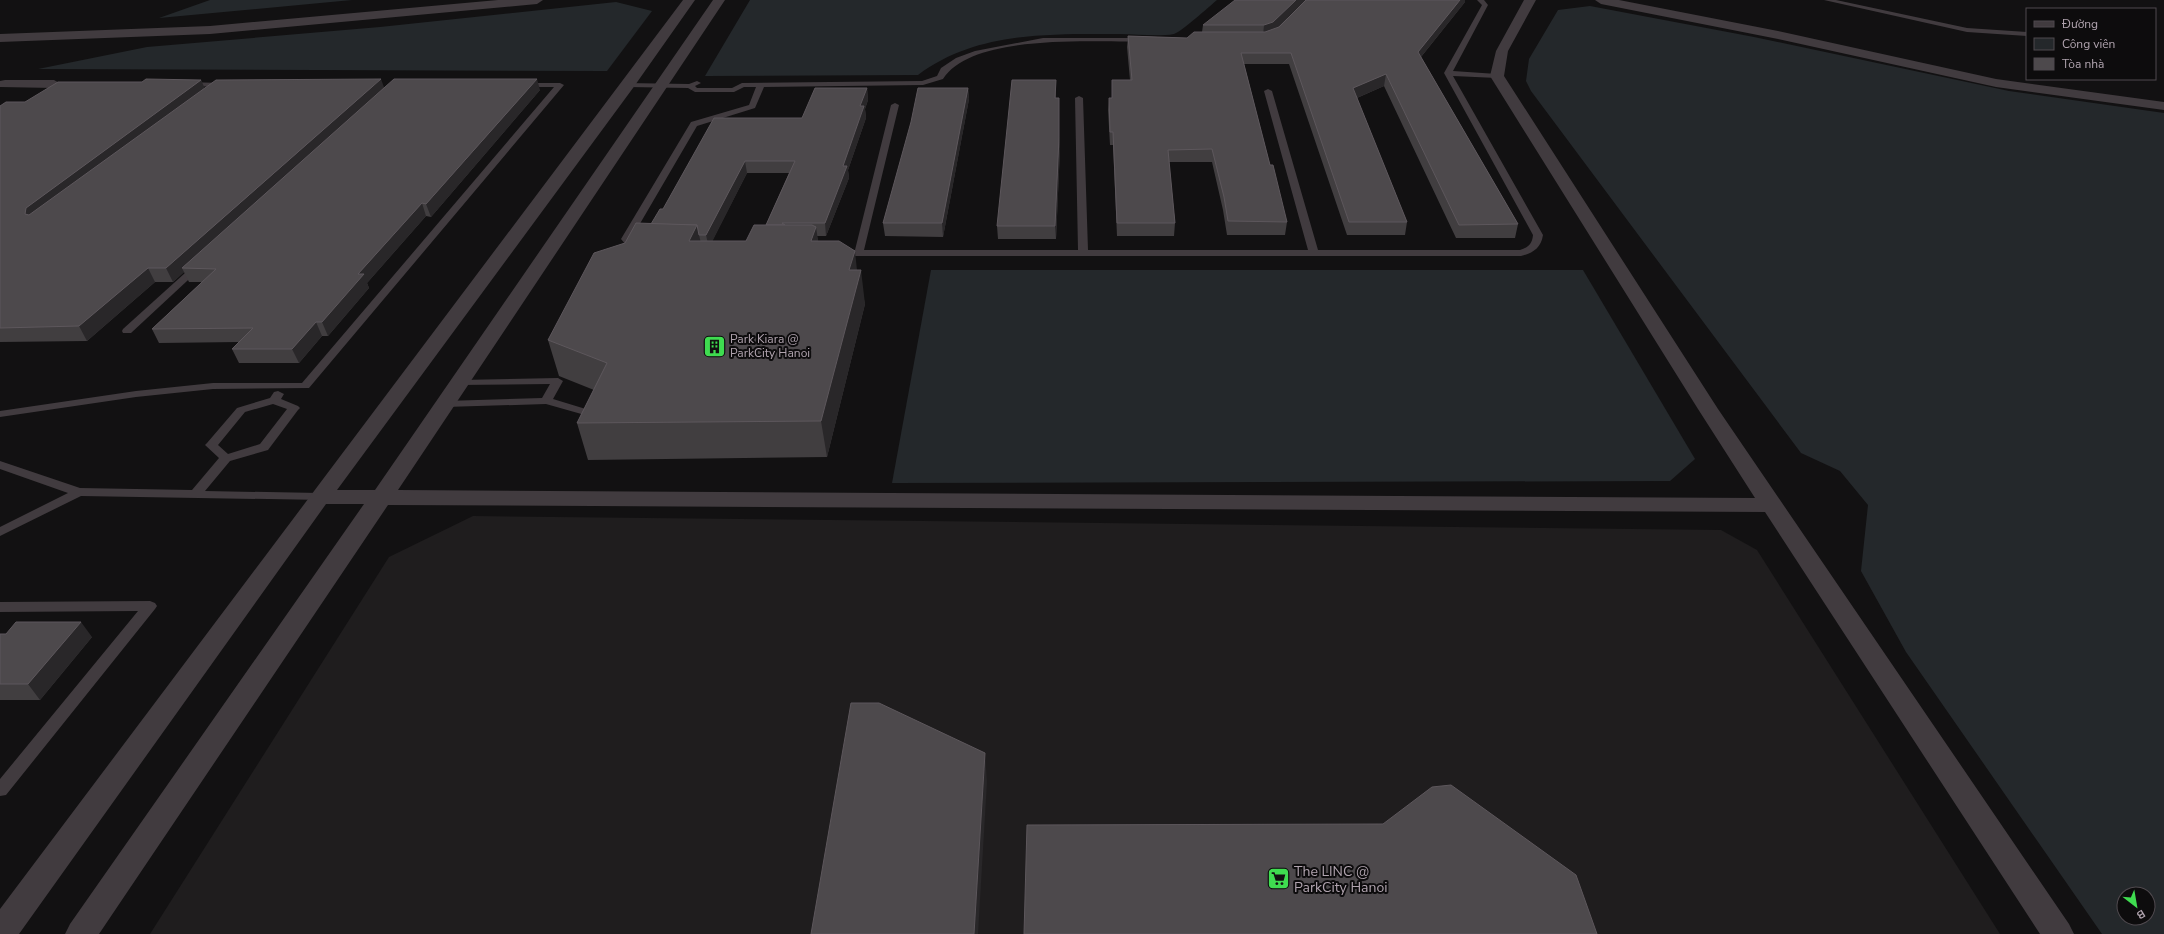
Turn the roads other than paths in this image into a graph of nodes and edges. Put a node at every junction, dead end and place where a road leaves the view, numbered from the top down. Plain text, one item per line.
1 (417, 0) edge
2 (537, 0) edge
3 (689, 0) edge
4 (719, 0) edge
5 (1480, 0) edge
6 (1530, 0) edge
7 (1601, 0) edge
8 (1654, 0) edge
9 (1827, 0) edge
10 (0, 26) edge
11 (2026, 34) edge
12 (0, 38) edge
13 (1153, 40) edge
14 (1448, 73) junction
15 (1497, 76) junction
16 (2026, 78) edge
17 (2043, 80) edge
18 (58, 84) joint
19 (174, 84) edge
20 (3, 85) edge
21 (221, 85) junction
22 (236, 85) edge
23 (516, 85) edge
24 (628, 85) junction
25 (663, 85) junction
26 (761, 85) junction
27 (1268, 91) dead end
28 (41, 93) edge
29 (208, 94) edge
30 (2164, 95) edge
31 (1079, 98) dead end
32 (895, 105) dead end
33 (2164, 106) edge
34 (645, 252) edge
35 (828, 253) edge
36 (858, 253) junction
37 (1083, 253) junction
38 (1314, 253) junction
39 (203, 262) edge
40 (127, 331) dead end
41 (460, 383) junction
42 (285, 386) junction
43 (274, 400) junction
44 (546, 401) junction
45 (599, 402) edge
46 (445, 404) junction
47 (0, 414) edge
48 (226, 458) junction
49 (0, 464) edge
50 (79, 492) junction
51 (196, 494) junction
52 (320, 497) junction
53 (381, 498) junction
54 (1772, 505) junction
55 (0, 532) edge
56 (0, 607) edge
57 (0, 790) edge
58 (0, 934) edge
59 (81, 934) edge
60 (2058, 934) edge

1 - 10 street
2 - 12 street
3 - 24 street
4 - 25 street
5 - 14 lane
6 - 15 street
7 - 33 street
8 - 16 street
9 - 11 lane
13 - 26 lane
14 - 15 lane
14 - 38 lane
15 - 54 street
17 - 30 street
18 - 20 street
18 - 28 lane
19 - 21 lane
21 - 22 lane
21 - 29 lane
23 - 42 lane
24 - 25 lane
24 - 52 street
25 - 26 lane
25 - 41 street
26 - 34 lane
27 - 38 lane
31 - 37 lane
32 - 36 lane
35 - 36 lane
36 - 37 lane
37 - 38 lane
39 - 40 lane
41 - 44 lane
41 - 46 street
42 - 43 lane
42 - 47 lane
43 - 48 lane
43 - 48 lane
44 - 45 lane
44 - 46 lane
46 - 53 street
48 - 51 lane
49 - 50 lane
50 - 51 lane
50 - 55 lane
51 - 52 lane
52 - 53 street
52 - 58 street
53 - 54 street
53 - 59 street
54 - 60 street
56 - 57 lane

